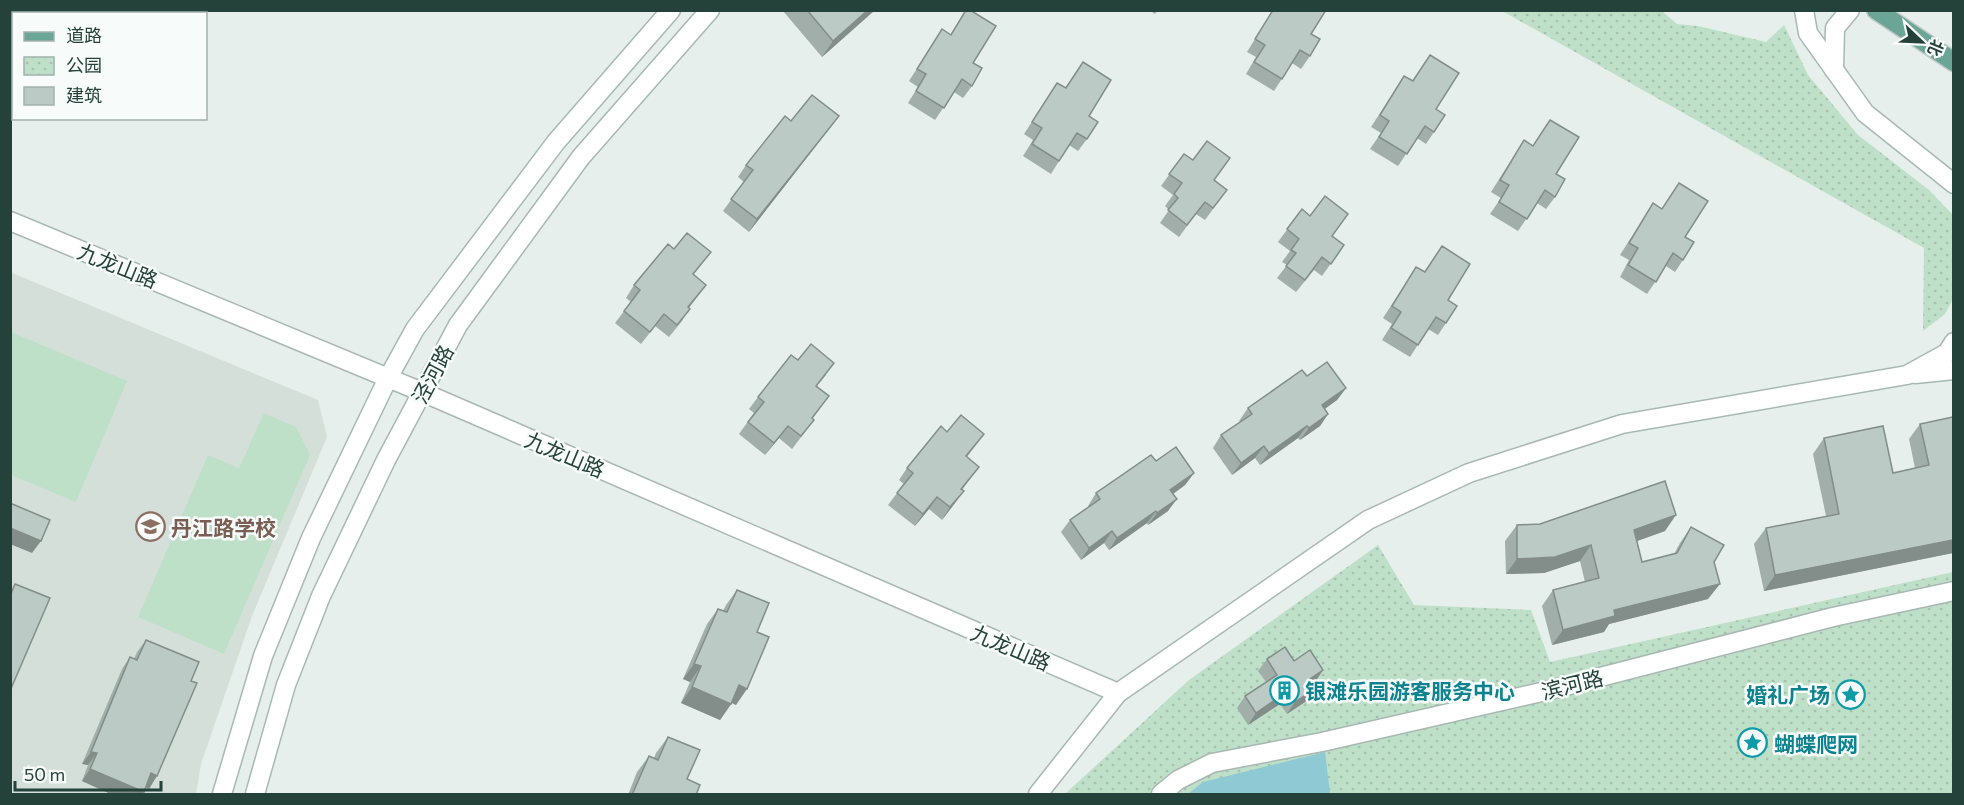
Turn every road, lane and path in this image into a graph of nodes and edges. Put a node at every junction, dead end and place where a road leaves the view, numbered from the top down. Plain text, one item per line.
1 (671, 10) edge
2 (710, 10) edge
3 (1804, 10) edge
4 (1850, 10) edge
5 (1876, 10) edge
6 (1953, 62) edge
7 (1834, 70) junction
8 (1953, 184) edge
9 (10, 221) edge
10 (1953, 342) edge
11 (1953, 370) edge
12 (1907, 375) junction
13 (388, 378) junction
14 (422, 392) junction
15 (1953, 591) edge
16 (1118, 693) junction
17 (222, 795) edge
18 (255, 795) edge
19 (1038, 795) edge
20 (1161, 795) edge

1 - 13 street, 泾河路
2 - 14 street, 泾河路
3 - 7 street
4 - 7 street
5 - 6 main road
7 - 8 street
9 - 13 street, 九龙山路
10 - 12 street
11 - 12 street
12 - 16 street
13 - 14 street, 九龙山路
13 - 17 street, 泾河路
14 - 16 street, 九龙山路
14 - 18 street, 泾河路
15 - 20 street, 滨河路
16 - 19 street

